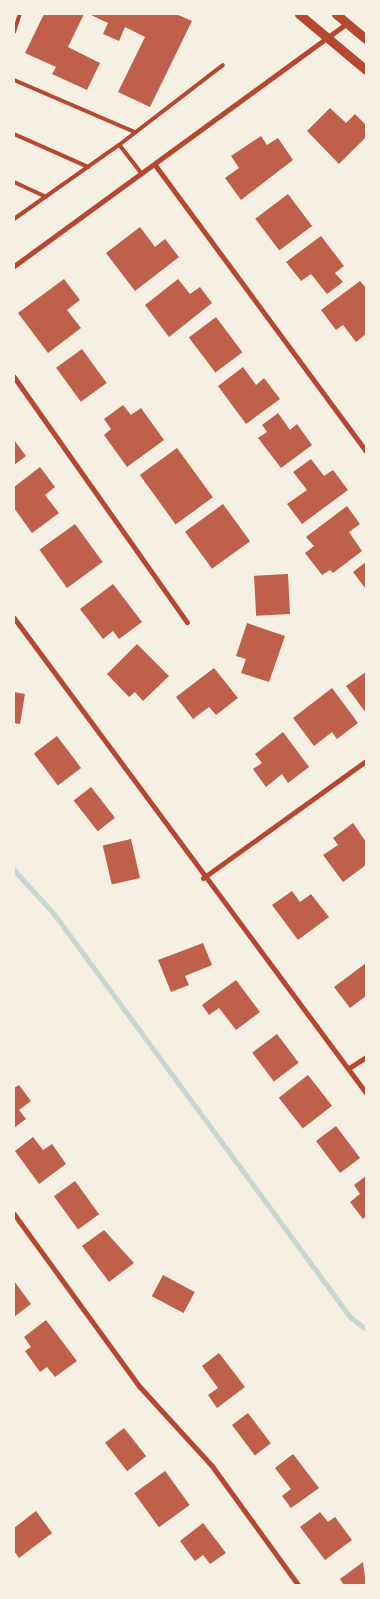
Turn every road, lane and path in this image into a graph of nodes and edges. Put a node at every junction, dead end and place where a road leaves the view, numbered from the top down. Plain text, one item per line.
1 (20, 14) edge
2 (298, 14) edge
3 (336, 14) edge
4 (347, 23) junction
5 (14, 32) edge
6 (330, 39) junction
7 (366, 39) edge
8 (222, 65) dead end
9 (366, 70) edge
10 (14, 80) edge
11 (135, 132) junction
12 (14, 134) edge
13 (119, 145) junction
14 (155, 165) junction
15 (88, 167) junction
16 (142, 174) junction
17 (14, 182) edge
18 (46, 197) junction
19 (14, 220) edge
20 (14, 266) edge
21 (14, 377) edge
22 (366, 450) edge
23 (14, 618) edge
24 (188, 622) dead end
25 (366, 761) edge
26 (203, 878) junction
27 (366, 1056) edge
28 (349, 1068) junction
29 (366, 1093) edge
30 (14, 1214) edge
31 (298, 1585) edge

1 - 5 lane
2 - 6 street
3 - 4 street
4 - 6 street
4 - 7 street
6 - 9 street
6 - 14 street
8 - 11 lane
10 - 11 lane
11 - 13 lane
12 - 15 lane
13 - 15 lane
13 - 16 lane
14 - 16 street
14 - 22 street
15 - 18 lane
16 - 20 street
17 - 18 lane
18 - 19 lane
21 - 24 street
23 - 26 street
25 - 26 street
26 - 28 street
27 - 28 street
28 - 29 street
30 - 31 street

